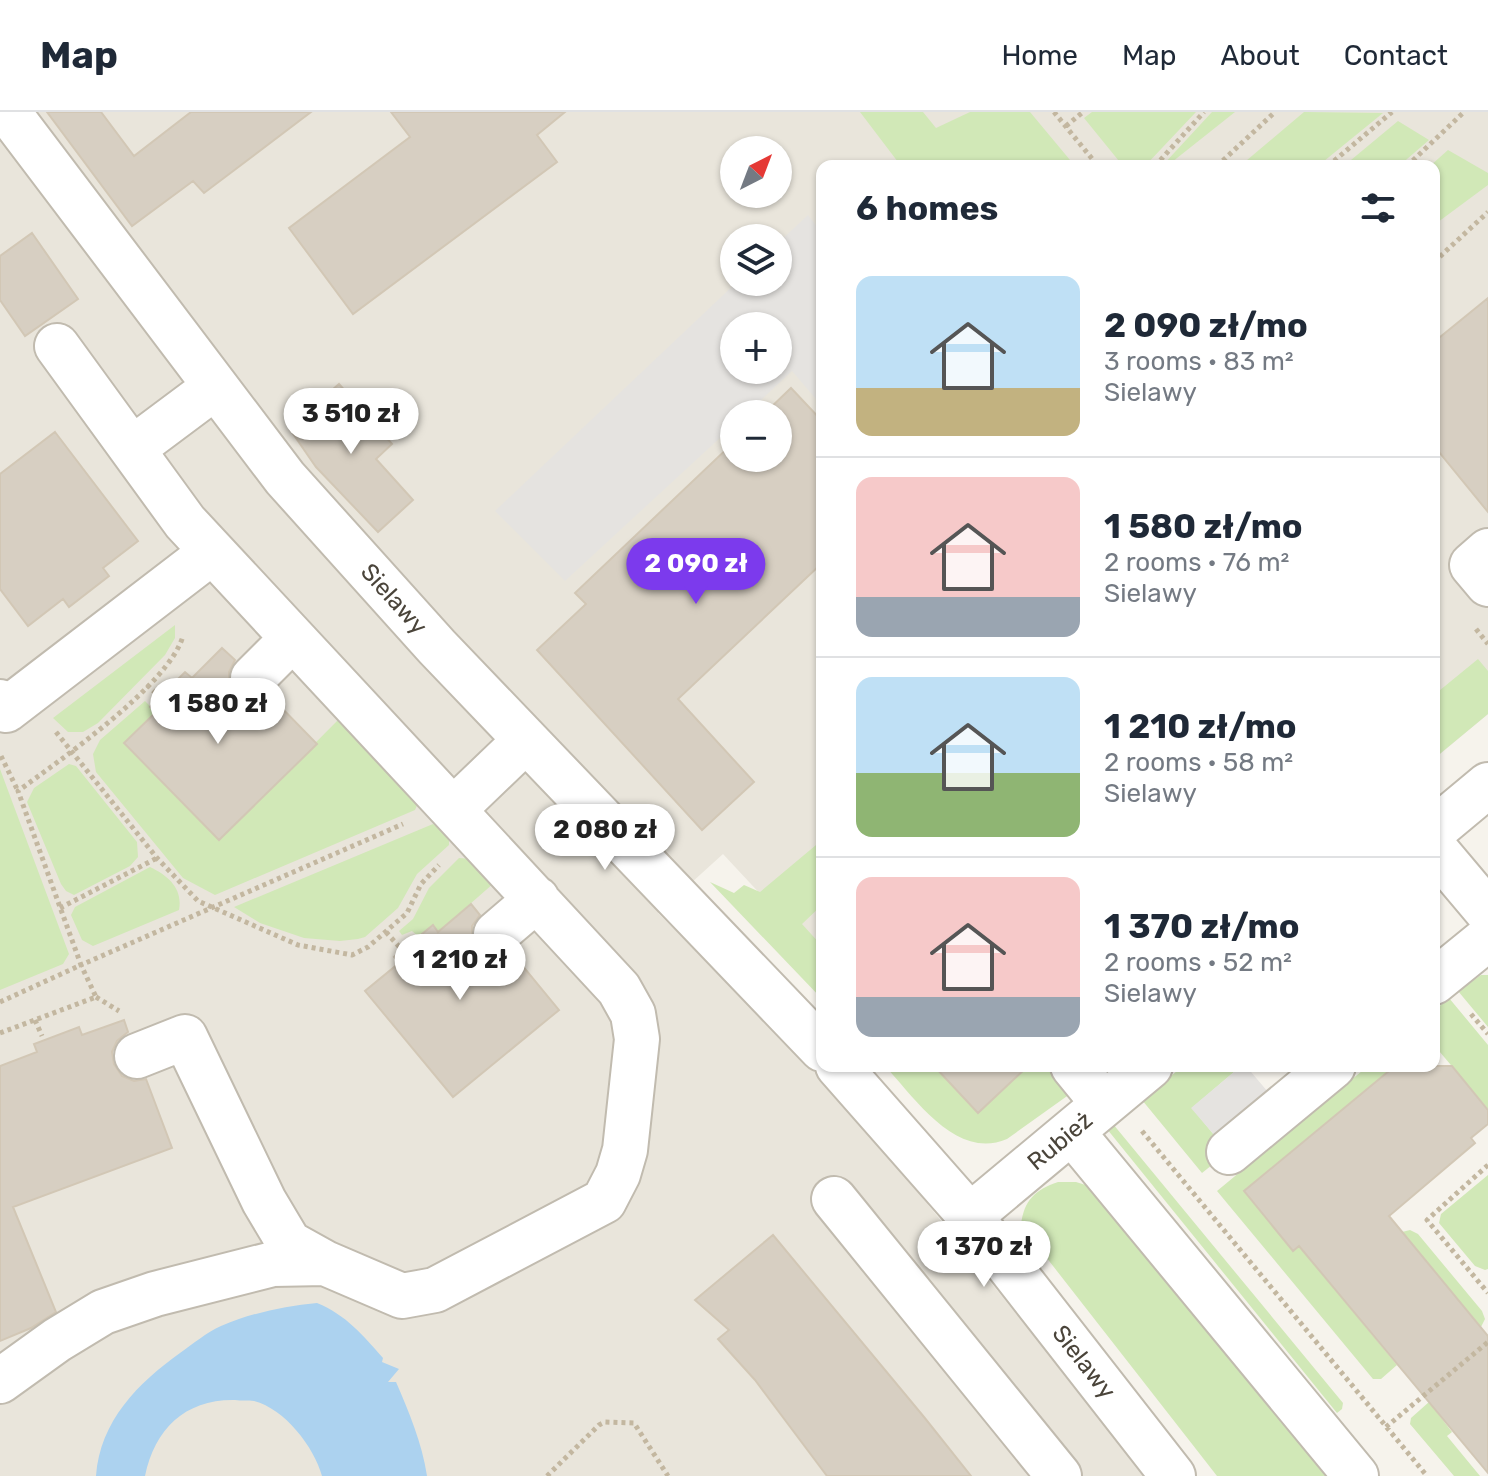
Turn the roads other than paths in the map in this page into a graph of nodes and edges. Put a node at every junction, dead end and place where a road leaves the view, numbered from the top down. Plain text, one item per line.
1 (16, 115) edge
2 (57, 346) dead end
3 (215, 387) junction
4 (132, 449) junction
5 (1488, 551) edge
6 (212, 552) junction
7 (1488, 584) edge
8 (293, 638) junction
9 (253, 678) dead end
10 (8, 706) edge
11 (526, 740) junction
12 (1488, 785) edge
13 (458, 815) junction
14 (1440, 823) edge
15 (1440, 830) edge
16 (537, 899) junction
17 (1488, 912) edge
18 (496, 934) dead end
19 (1488, 938) edge
20 (1440, 977) edge
21 (816, 1043) edge
22 (137, 1056) dead end
23 (843, 1072) edge
24 (1088, 1072) edge
25 (1326, 1072) edge
26 (1124, 1087) edge
27 (1072, 1132) junction
28 (1229, 1152) dead end
29 (834, 1199) dead end
30 (970, 1216) junction
31 (325, 1263) junction
32 (0, 1381) edge
33 (1059, 1476) edge
34 (1173, 1476) edge
35 (1356, 1476) edge

1 - 3 street, Sielawy
2 - 4 street
3 - 4 street
3 - 11 street, Sielawy
4 - 6 street
5 - 7 street
6 - 8 street
6 - 10 street
8 - 9 street
8 - 13 street
11 - 13 street
11 - 21 street, Sielawy
12 - 14 street
13 - 16 street
15 - 17 street
16 - 18 street
16 - 31 street
19 - 20 street
22 - 31 street
23 - 30 street, Sielawy
24 - 26 street
25 - 28 street
26 - 27 street, Rubież
27 - 30 street, Rubież
27 - 35 street
29 - 33 street
30 - 34 street, Sielawy
31 - 32 street

